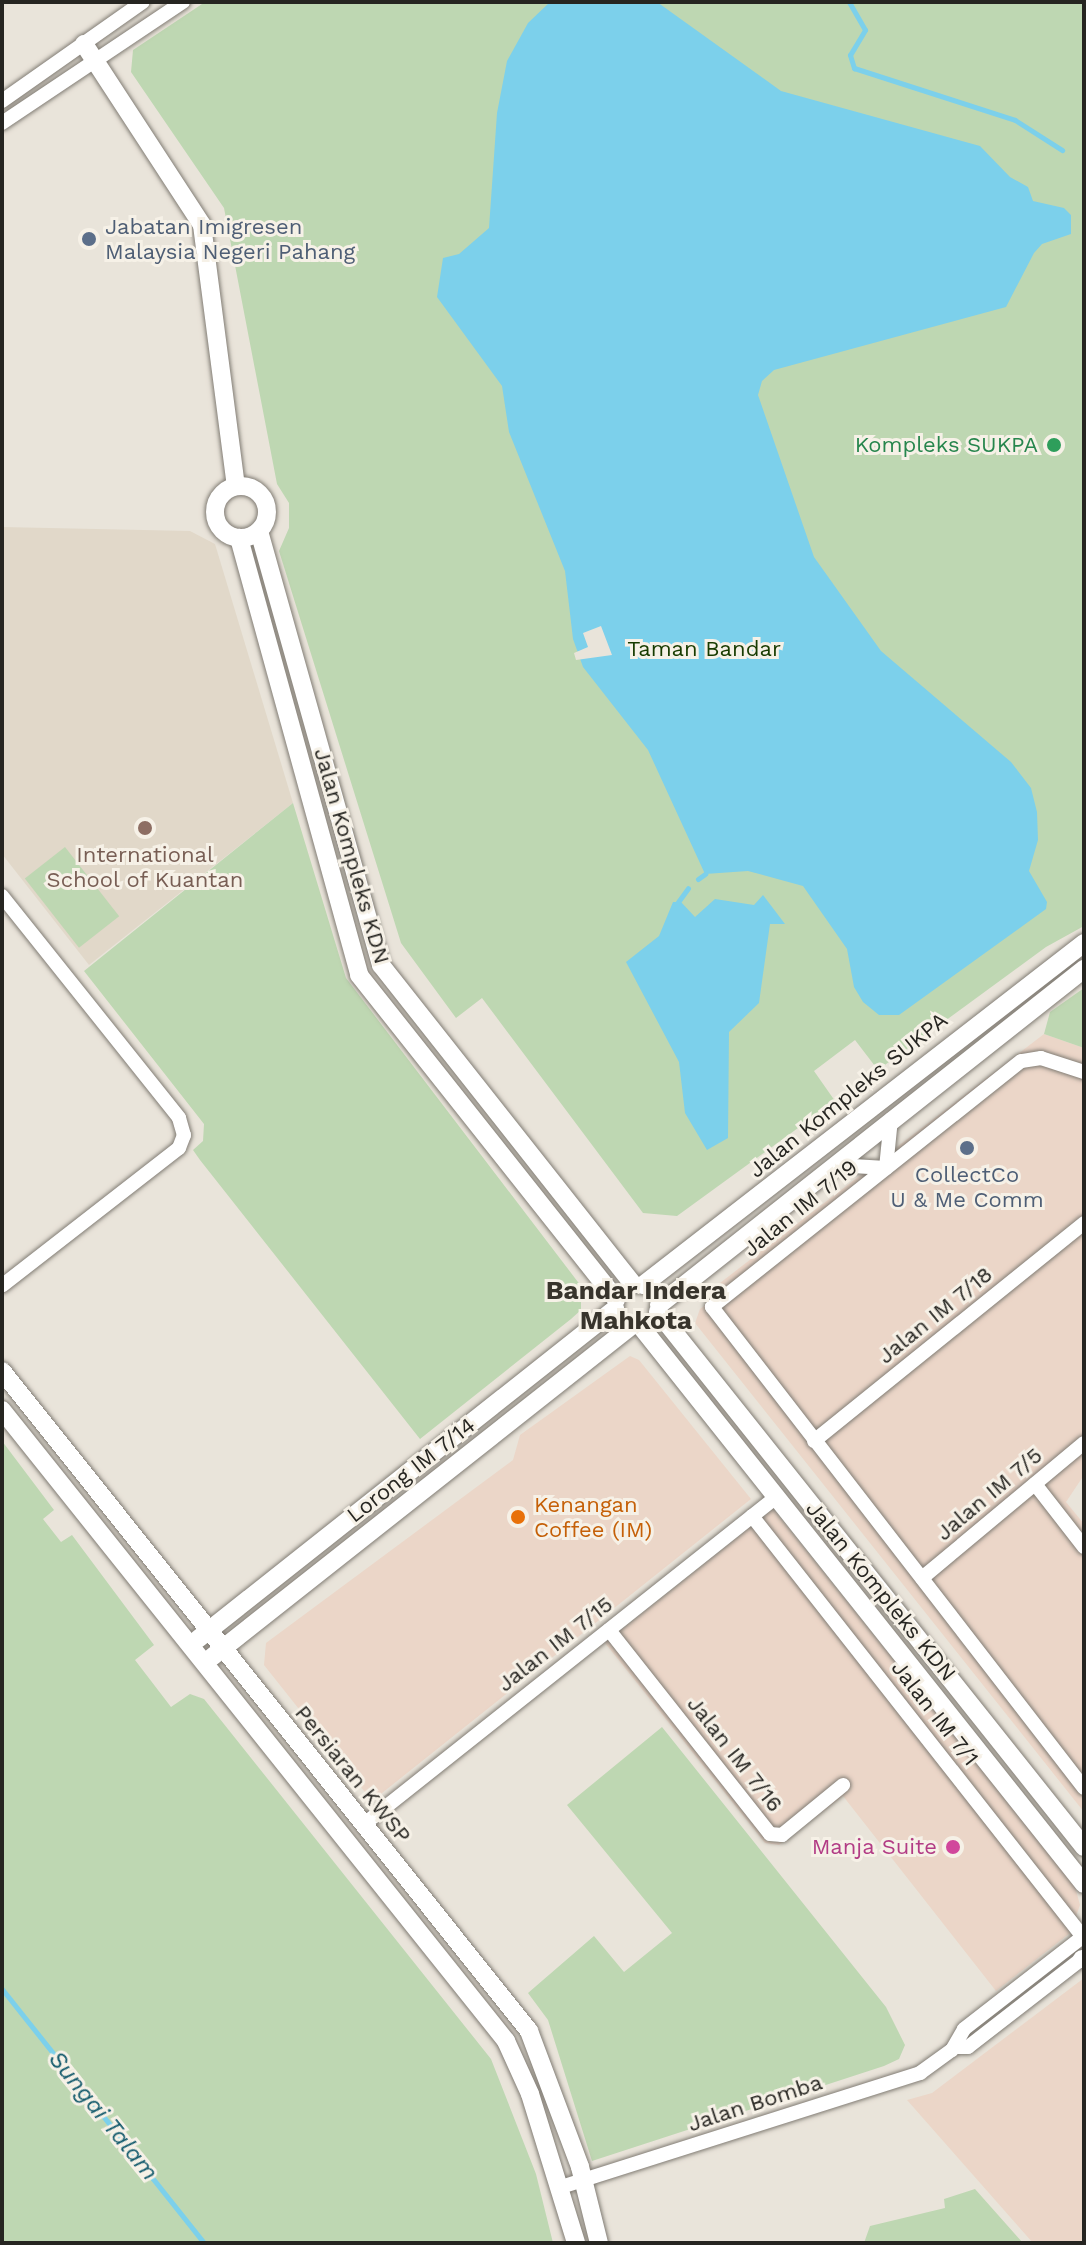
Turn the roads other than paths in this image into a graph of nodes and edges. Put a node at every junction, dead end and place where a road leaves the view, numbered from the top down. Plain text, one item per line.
1 (143, 2) edge
2 (183, 2) edge
3 (84, 44) junction
4 (96, 62) junction
5 (2, 101) edge
6 (2, 123) edge
7 (236, 486) junction
8 (259, 531) junction
9 (239, 538) junction
10 (2, 896) edge
11 (1084, 943) edge
12 (381, 965) junction
13 (1084, 969) edge
14 (359, 975) junction
15 (1084, 1072) edge
16 (891, 1119) junction
17 (836, 1165) junction
18 (886, 1168) junction
19 (1084, 1223) edge
20 (638, 1284) junction
21 (2, 1286) edge
22 (615, 1304) junction
23 (659, 1309) junction
24 (636, 1328) junction
25 (2, 1371) edge
26 (2, 1410) edge
27 (814, 1441) junction
28 (1084, 1443) edge
29 (1035, 1484) junction
30 (775, 1498) junction
31 (752, 1516) junction
32 (1084, 1547) edge
33 (922, 1578) junction
34 (609, 1630) junction
35 (207, 1632) junction
36 (189, 1645) junction
37 (222, 1649) junction
38 (204, 1664) junction
39 (843, 1785) dead end
40 (1084, 1788) edge
41 (348, 1806) junction
42 (328, 1822) junction
43 (363, 1825) junction
44 (1084, 1847) edge
45 (1084, 1884) edge
46 (1084, 1936) edge
47 (1083, 1958) edge
48 (955, 2047) junction
49 (584, 2181) junction
50 (561, 2187) junction
51 (576, 2243) edge
52 (599, 2243) edge

1 - 3 street
2 - 4 street
3 - 4 street
3 - 5 street
4 - 6 street
4 - 7 street
7 - 8 street
7 - 9 street
8 - 9 street
8 - 12 street, Jalan Kompleks KDN
9 - 14 street, Jalan Kompleks KDN
10 - 21 street
11 - 20 street, Jalan Kompleks SUKPA
12 - 14 street
12 - 20 street, Jalan Kompleks KDN
13 - 16 street, Jalan Kompleks SUKPA
14 - 22 street, Jalan Kompleks KDN
15 - 18 street, Jalan IM 7/19
16 - 17 street, Jalan Kompleks SUKPA
16 - 18 street
17 - 18 street
17 - 23 street, Jalan Kompleks SUKPA
18 - 27 street, Jalan IM 7/19
19 - 27 street, Jalan IM 7/18
20 - 22 street, Jalan Kompleks SUKPA
20 - 23 street, Jalan Kompleks KDN
22 - 24 street, Jalan Kompleks KDN
22 - 35 street, Lorong IM 7/14
23 - 24 street, Lorong IM 7/14
23 - 44 street, Jalan Kompleks KDN
24 - 30 street, Jalan Kompleks KDN
24 - 37 street, Lorong IM 7/14
25 - 35 street, Persiaran KWSP
26 - 36 street
27 - 33 street, Jalan IM 7/19
28 - 29 street, Jalan IM 7/5
29 - 32 street
29 - 33 street, Jalan IM 7/5
30 - 31 street, Jalan IM 7/15
30 - 45 street, Jalan Kompleks KDN
31 - 34 street, Jalan IM 7/15
31 - 46 street, Jalan IM 7/1
33 - 40 street
34 - 39 street, Jalan IM 7/16
34 - 43 street, Jalan IM 7/15
35 - 36 street, Lorong IM 7/14
35 - 37 street, Persiaran KWSP
36 - 38 street
37 - 38 street, Lorong IM 7/14
37 - 41 street, Persiaran KWSP
38 - 42 street
41 - 42 street
41 - 43 street, Persiaran KWSP
42 - 50 street
43 - 49 street, Persiaran KWSP
46 - 48 street, Jalan Bomba
47 - 48 street, Jalan Bomba
48 - 49 street, Jalan Bomba
49 - 50 street, Jalan Bomba
49 - 52 street, Persiaran KWSP
50 - 51 street

